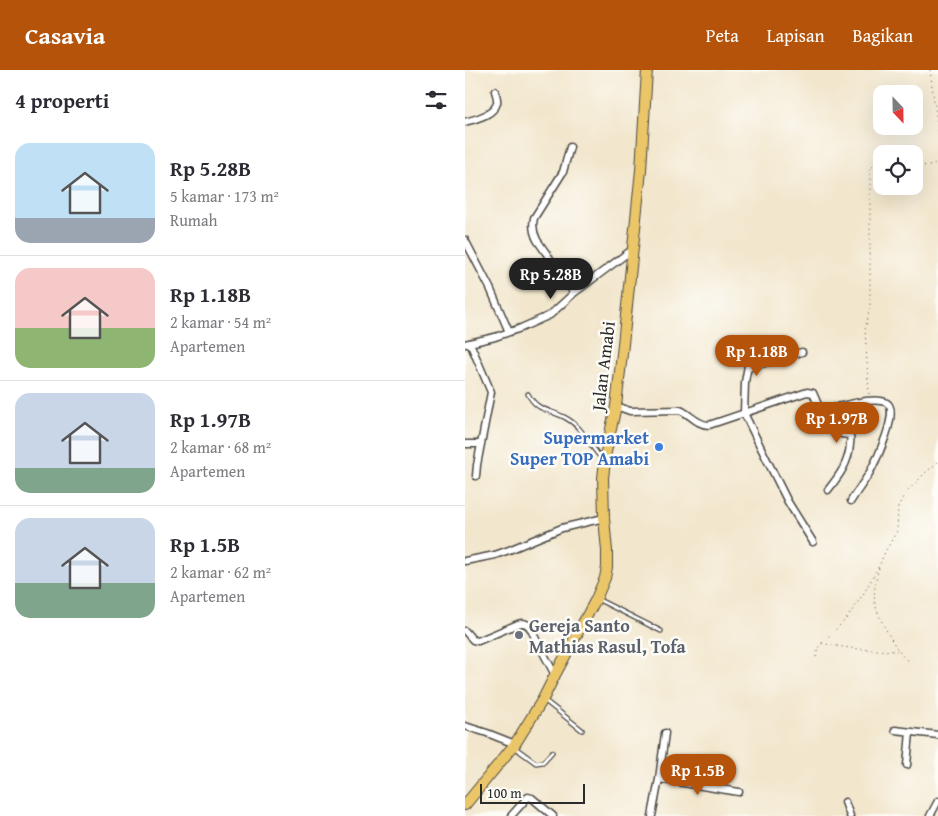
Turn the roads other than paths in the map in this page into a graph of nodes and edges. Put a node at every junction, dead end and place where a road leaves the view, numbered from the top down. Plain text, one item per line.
1 (647, 70) edge
2 (495, 91) dead end
3 (465, 122) edge
4 (570, 147) dead end
5 (465, 240) edge
6 (633, 249) junction
7 (574, 293) junction
8 (509, 332) junction
9 (467, 343) edge
10 (748, 343) dead end
11 (802, 352) dead end
12 (748, 368) junction
13 (528, 394) dead end
14 (616, 406) junction
15 (837, 408) junction
16 (745, 413) junction
17 (465, 444) edge
18 (481, 444) junction
19 (604, 470) junction
20 (476, 476) dead end
21 (827, 490) dead end
22 (851, 501) dead end
23 (604, 518) junction
24 (813, 542) dead end
25 (465, 561) edge
26 (596, 599) junction
27 (465, 631) edge
28 (661, 631) dead end
29 (555, 675) junction
30 (543, 699) junction
31 (465, 726) edge
32 (583, 730) dead end
33 (895, 730) dead end
34 (910, 732) junction
35 (665, 733) dead end
36 (938, 735) edge
37 (514, 745) junction
38 (552, 752) dead end
39 (907, 765) dead end
40 (659, 779) junction
41 (739, 792) dead end
42 (938, 801) edge
43 (845, 802) dead end
44 (465, 805) edge
45 (511, 816) edge
46 (553, 816) edge
47 (652, 816) edge
48 (850, 816) edge
49 (930, 816) edge

1 - 6 main road, Jalan Amabi
2 - 3 street
4 - 7 street
5 - 8 street
6 - 7 street
6 - 14 main road, Jalan Amabi
7 - 8 street
8 - 9 street
9 - 18 street
10 - 12 street
11 - 12 street
12 - 16 street
13 - 19 lane
14 - 16 street
14 - 19 main road, Jalan Amabi
15 - 16 street
15 - 21 street
15 - 22 street
16 - 24 street
17 - 18 street
18 - 20 street
19 - 23 main road, Jalan Amabi
23 - 25 street
23 - 26 main road, Jalan Amabi
26 - 28 lane
26 - 29 main road, Jalan Amabi
27 - 29 street
29 - 30 main road, Jalan Amabi
30 - 32 lane
30 - 37 main road, Jalan Amabi
31 - 37 street
33 - 34 street
34 - 36 street
34 - 39 street
35 - 40 street
37 - 38 lane
37 - 44 main road, Jalan Amabi
40 - 41 street
40 - 47 street
42 - 49 street
43 - 48 street
45 - 46 street

